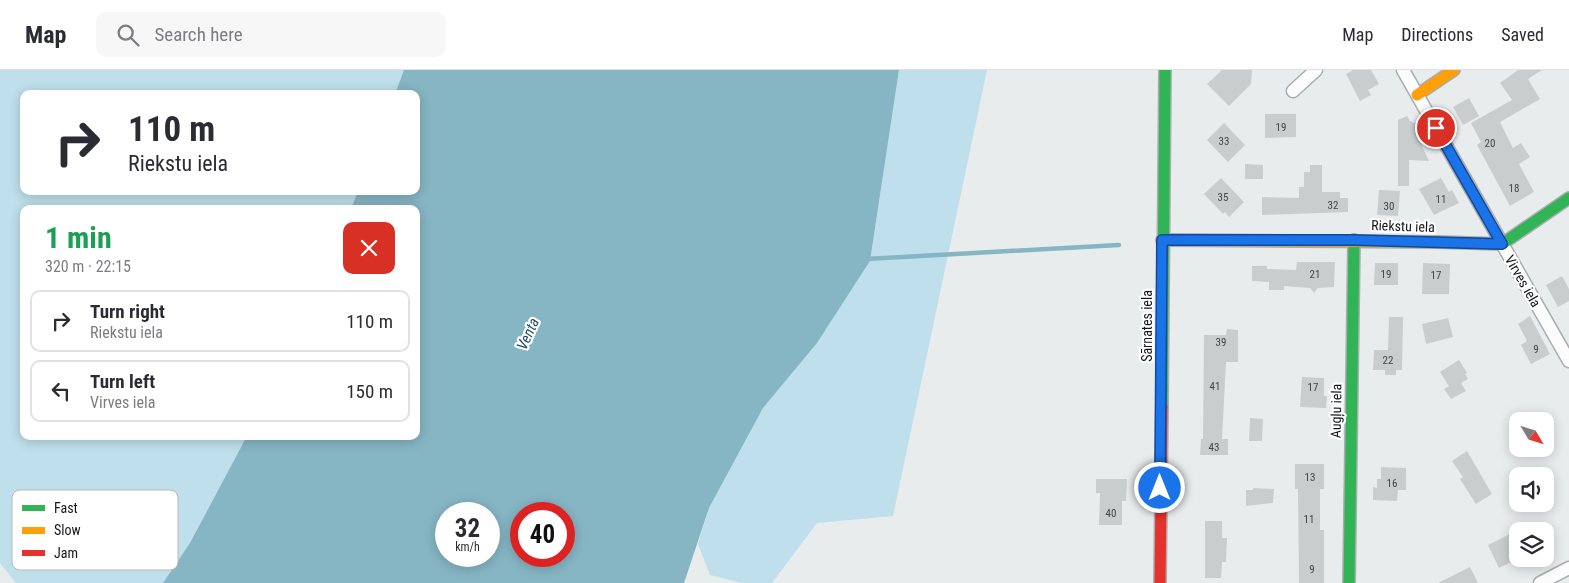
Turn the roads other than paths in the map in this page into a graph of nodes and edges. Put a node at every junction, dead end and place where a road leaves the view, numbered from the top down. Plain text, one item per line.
1 (1165, 70) edge
2 (1316, 70) edge
3 (1403, 70) edge
4 (1454, 70) edge
5 (1293, 91) dead end
6 (1417, 95) junction
7 (1569, 198) edge
8 (1162, 240) junction
9 (1354, 240) junction
10 (1502, 244) junction
11 (1569, 361) edge
12 (1569, 568) edge
13 (1160, 583) edge
14 (1349, 583) edge
15 (1540, 583) edge

1 - 8 street, Sārnates iela
2 - 5 street
3 - 6 street, Virves iela
4 - 6 street
6 - 10 street, Virves iela
7 - 10 street
8 - 9 street, Riekstu iela
8 - 13 street, Sārnates iela
9 - 10 street, Riekstu iela
9 - 14 street, Augļu iela
10 - 11 street, Virves iela
12 - 15 street

